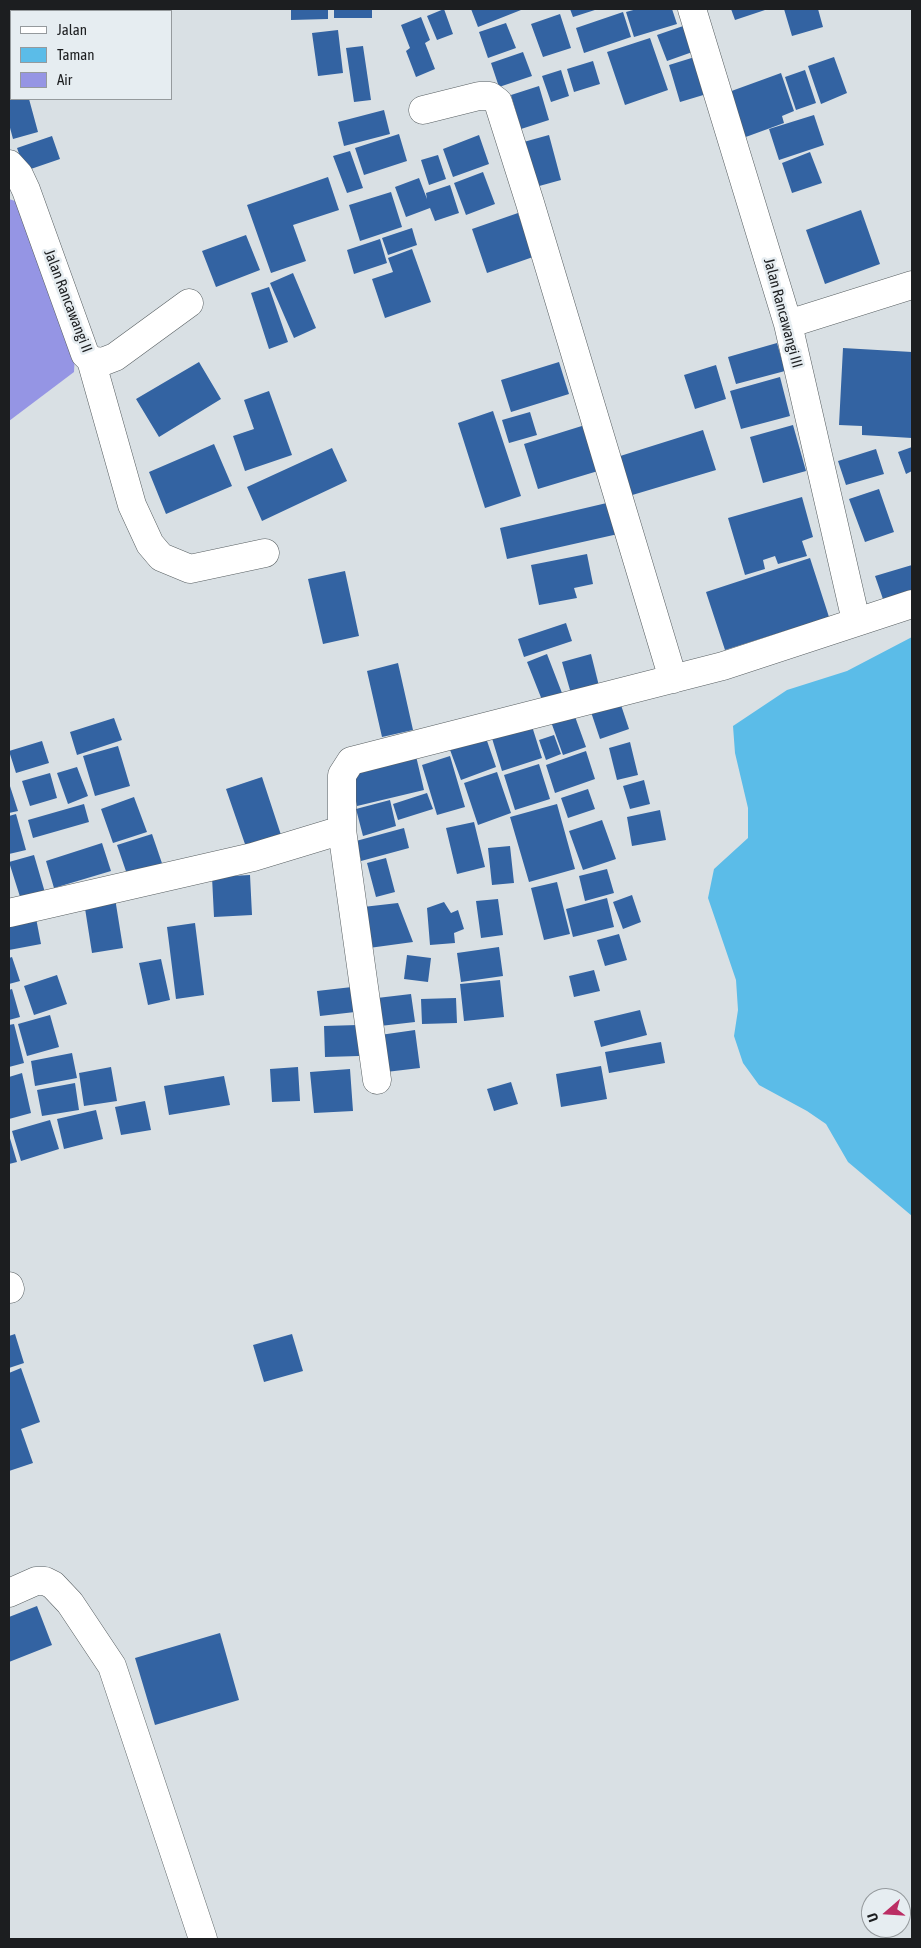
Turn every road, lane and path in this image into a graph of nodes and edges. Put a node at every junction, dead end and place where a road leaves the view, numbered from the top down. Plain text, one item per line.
1 (692, 9) edge
2 (423, 110) dead end
3 (9, 164) edge
4 (912, 285) edge
5 (189, 303) dead end
6 (788, 324) junction
7 (92, 360) junction
8 (264, 553) dead end
9 (912, 604) edge
10 (856, 621) junction
11 (673, 679) junction
12 (342, 830) junction
13 (9, 913) edge
14 (377, 1080) dead end
15 (9, 1593) edge
16 (203, 1939) edge

1 - 6 street, Jalan Rancawangi III
2 - 11 street
3 - 7 street, Jalan Rancawangi II
4 - 6 street
5 - 7 street, Jalan Rancawangi II
6 - 10 street, Jalan Rancawangi III
7 - 8 street
9 - 10 street
10 - 11 street
11 - 12 street
12 - 13 street
12 - 14 street
15 - 16 street

